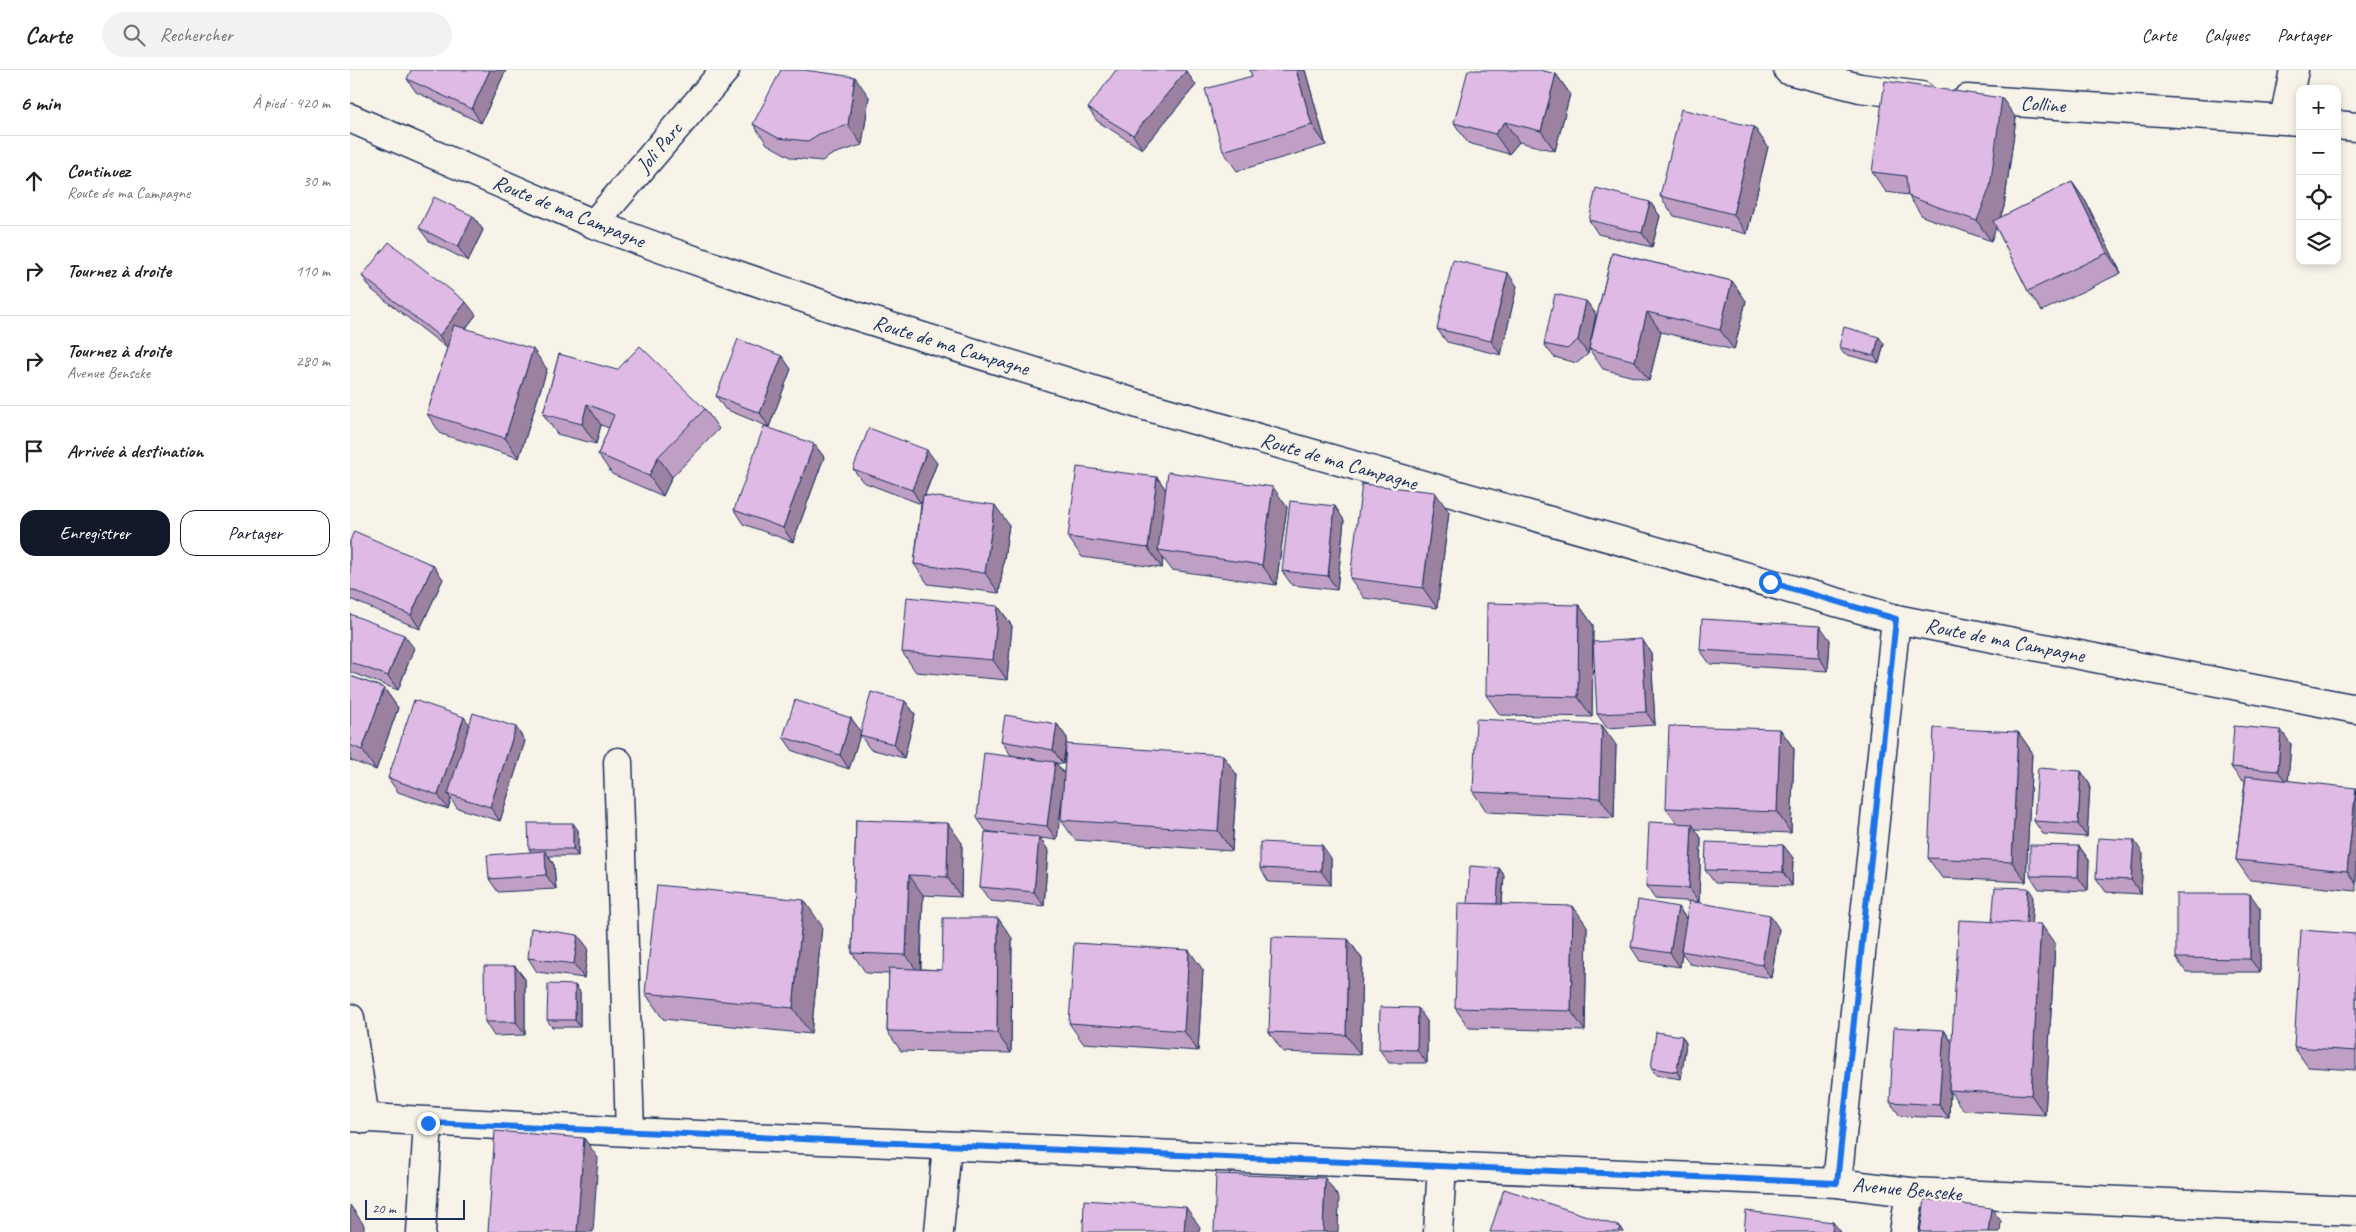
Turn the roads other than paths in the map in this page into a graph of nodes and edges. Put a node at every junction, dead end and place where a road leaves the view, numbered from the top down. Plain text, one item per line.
1 (725, 70) edge
2 (1788, 70) edge
3 (2294, 70) edge
4 (350, 118) edge
5 (2292, 120) edge
6 (2341, 125) edge
7 (2356, 127) edge
8 (594, 224) junction
9 (1896, 619) junction
10 (2356, 709) edge
11 (618, 762) dead end
12 (350, 1018) edge
13 (357, 1118) edge
14 (428, 1123) junction
15 (630, 1132) junction
16 (947, 1146) junction
17 (1442, 1166) junction
18 (1837, 1183) junction
19 (1910, 1192) junction
20 (2356, 1211) edge
21 (421, 1232) edge
22 (939, 1232) edge
23 (1438, 1232) edge
24 (1904, 1232) edge

1 - 8 street, Joli Parc
2 - 5 street, Colline
3 - 5 street
4 - 8 street, Route de ma Campagne
6 - 7 street
8 - 9 street, Route de ma Campagne
9 - 10 street, Route de ma Campagne
9 - 18 street
11 - 15 street
12 - 13 street
13 - 14 street, Avenue Benseke
14 - 15 street, Avenue Benseke
14 - 21 street
15 - 16 street, Avenue Benseke
16 - 17 street, Avenue Benseke
16 - 22 street
17 - 18 street, Avenue Benseke
17 - 23 street
18 - 19 street, Avenue Benseke
19 - 20 street, Avenue Benseke
19 - 24 street

